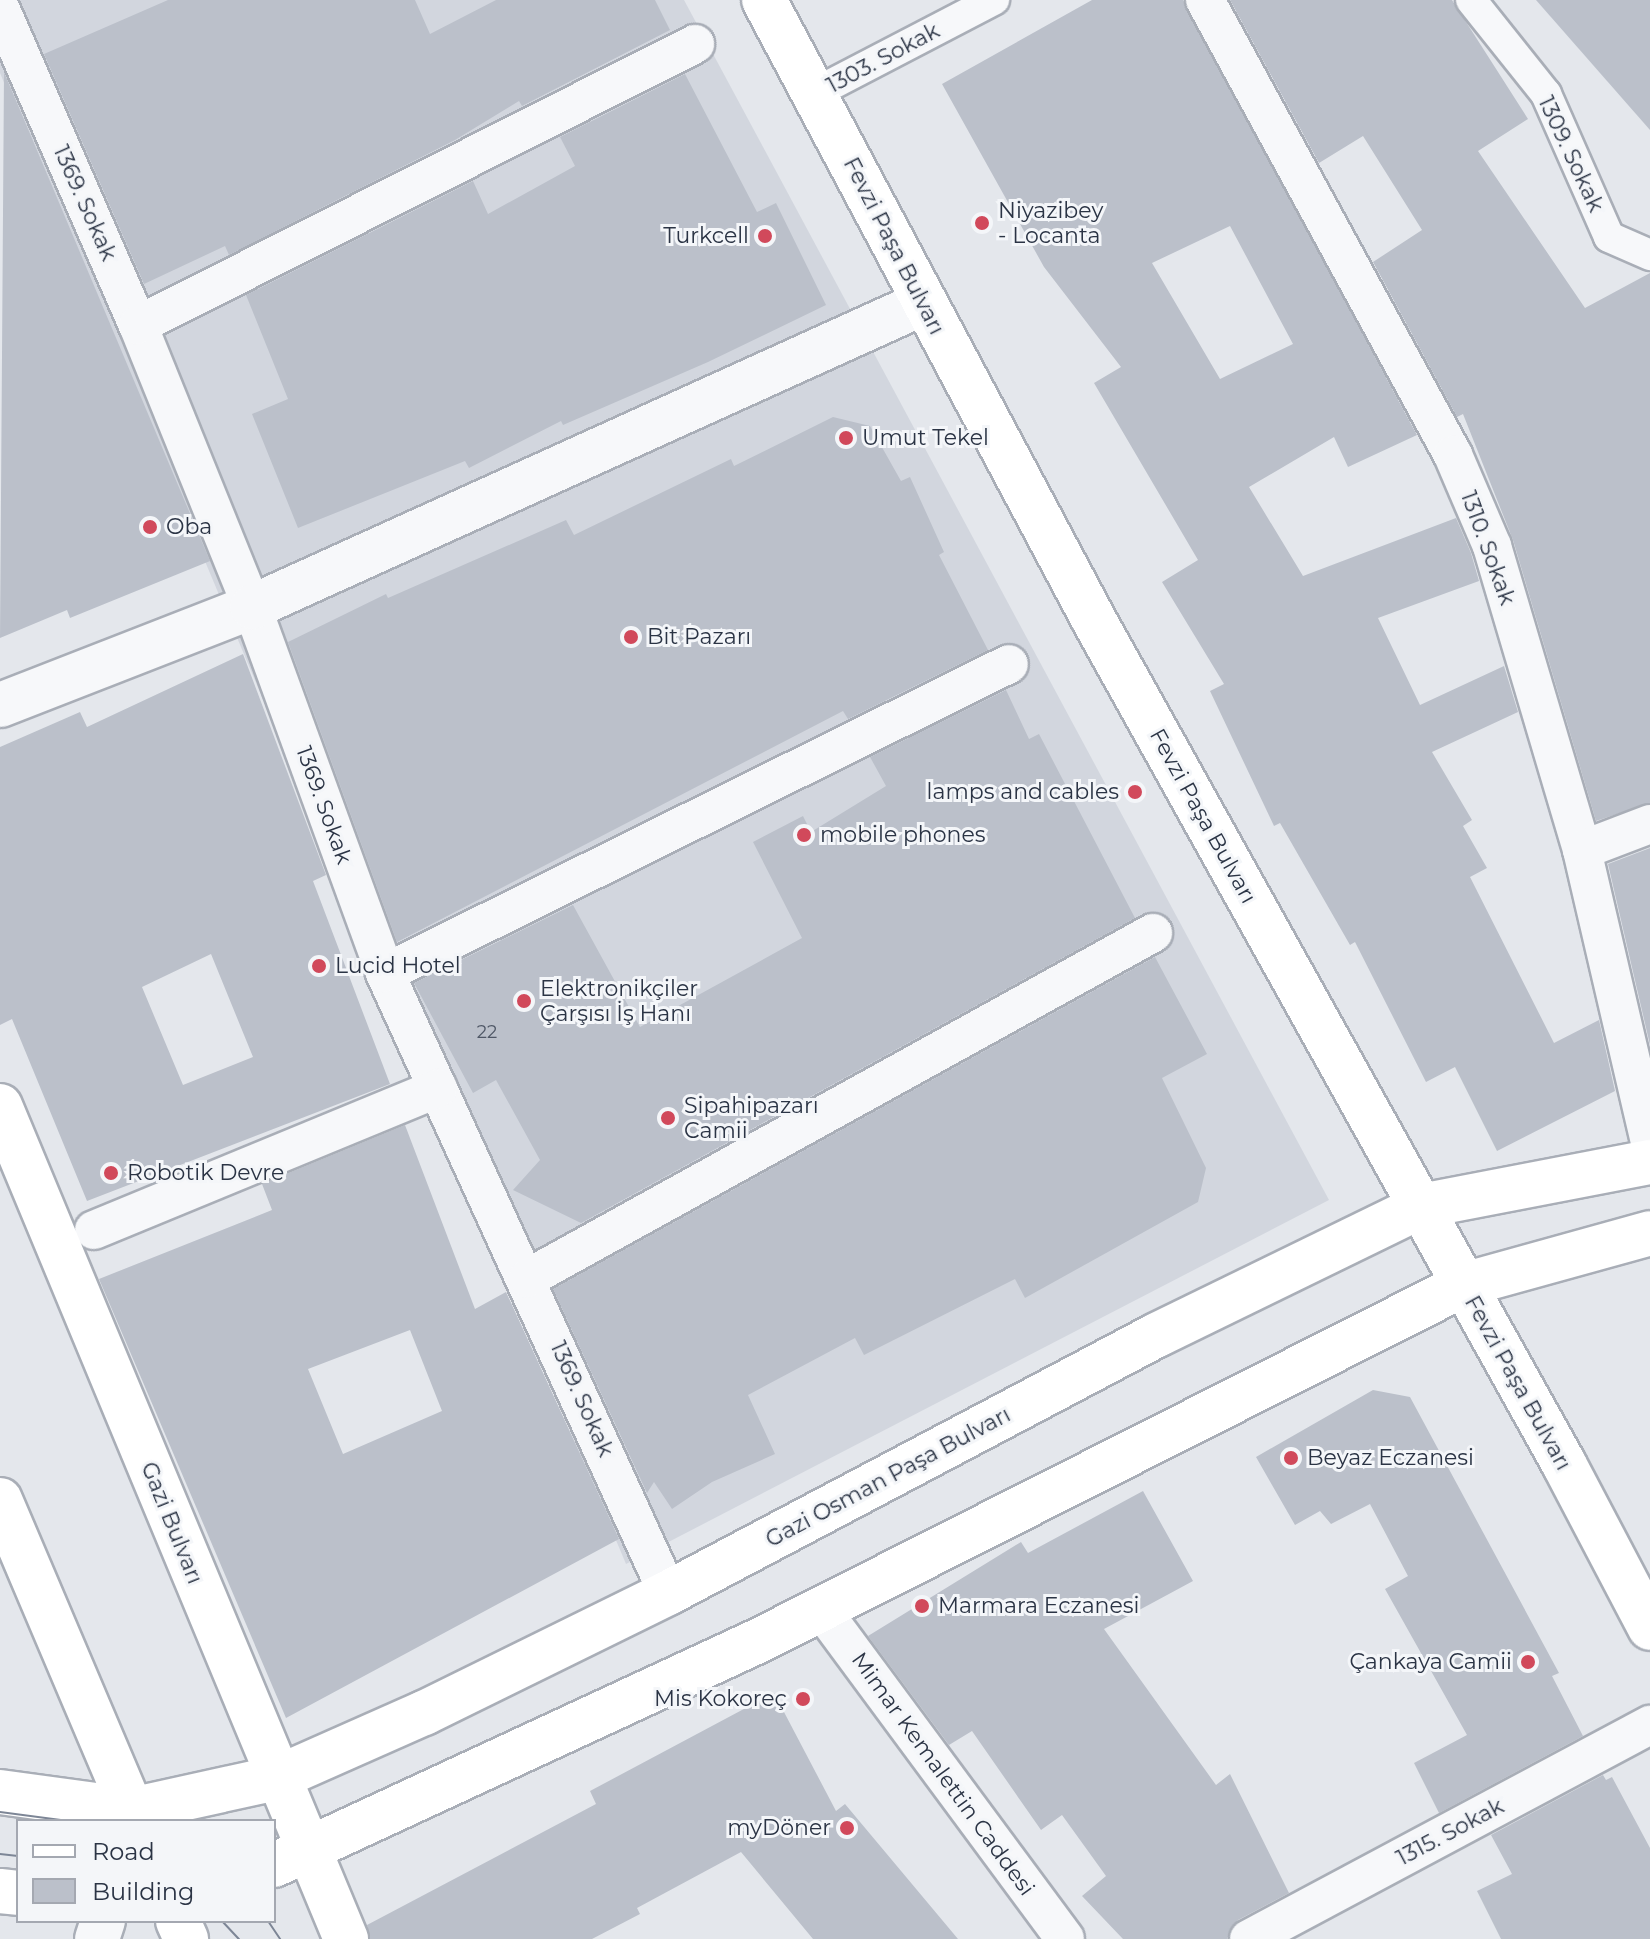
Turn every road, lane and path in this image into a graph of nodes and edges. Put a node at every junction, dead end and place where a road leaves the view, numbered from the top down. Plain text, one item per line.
1 (764, 0) edge
2 (994, 0) edge
3 (1205, 0) edge
4 (1471, 0) edge
5 (0, 8) edge
6 (695, 44) dead end
7 (815, 93) junction
8 (1650, 255) edge
9 (923, 303) junction
10 (138, 325) junction
11 (252, 607) junction
12 (1009, 664) dead end
13 (0, 705) edge
14 (1650, 824) edge
15 (1582, 850) junction
16 (1153, 933) dead end
17 (385, 973) junction
18 (438, 1088) junction
19 (0, 1106) edge
20 (1650, 1142) edge
21 (1650, 1162) edge
22 (1421, 1206) junction
23 (94, 1230) dead end
24 (1650, 1233) edge
25 (528, 1278) junction
26 (1463, 1285) junction
27 (0, 1500) edge
28 (668, 1593) junction
29 (821, 1609) junction
30 (1650, 1628) edge
31 (1650, 1725) edge
32 (277, 1778) junction
33 (0, 1792) edge
34 (132, 1817) edge
35 (291, 1858) edge
36 (1050, 1934) edge
37 (346, 1939) edge
38 (1249, 1939) edge

1 - 7 main road, Fevzi Paşa Bulvarı
2 - 7 street, 1303. Sokak
3 - 15 street, 1310. Sokak
4 - 8 street, 1309. Sokak
5 - 10 street, 1369. Sokak
6 - 10 street
7 - 9 main road, Fevzi Paşa Bulvarı
9 - 11 street
9 - 22 main road, Fevzi Paşa Bulvarı
10 - 11 street, 1369. Sokak
11 - 13 street
11 - 17 street, 1369. Sokak
12 - 17 street
14 - 15 street
15 - 20 street, 1310. Sokak
16 - 25 street
17 - 18 street, 1369. Sokak
18 - 23 street
18 - 25 street, 1369. Sokak
19 - 32 main road, Gazi Bulvarı
21 - 22 main road, Gazi Osman Paşa Bulvarı
22 - 26 main road, Fevzi Paşa Bulvarı
22 - 28 main road, Gazi Osman Paşa Bulvarı
24 - 26 main road
25 - 28 street, 1369. Sokak
26 - 29 main road
26 - 30 main road, Fevzi Paşa Bulvarı
27 - 34 main road
28 - 32 main road, Gazi Osman Paşa Bulvarı
29 - 35 main road
29 - 36 street, Mimar Kemalettin Caddesi
31 - 38 street, 1315. Sokak
32 - 34 main road, Gazi Osman Paşa Bulvarı
32 - 35 main road, Gazi Bulvarı
33 - 34 main road
35 - 37 main road, Gazi Bulvarı

